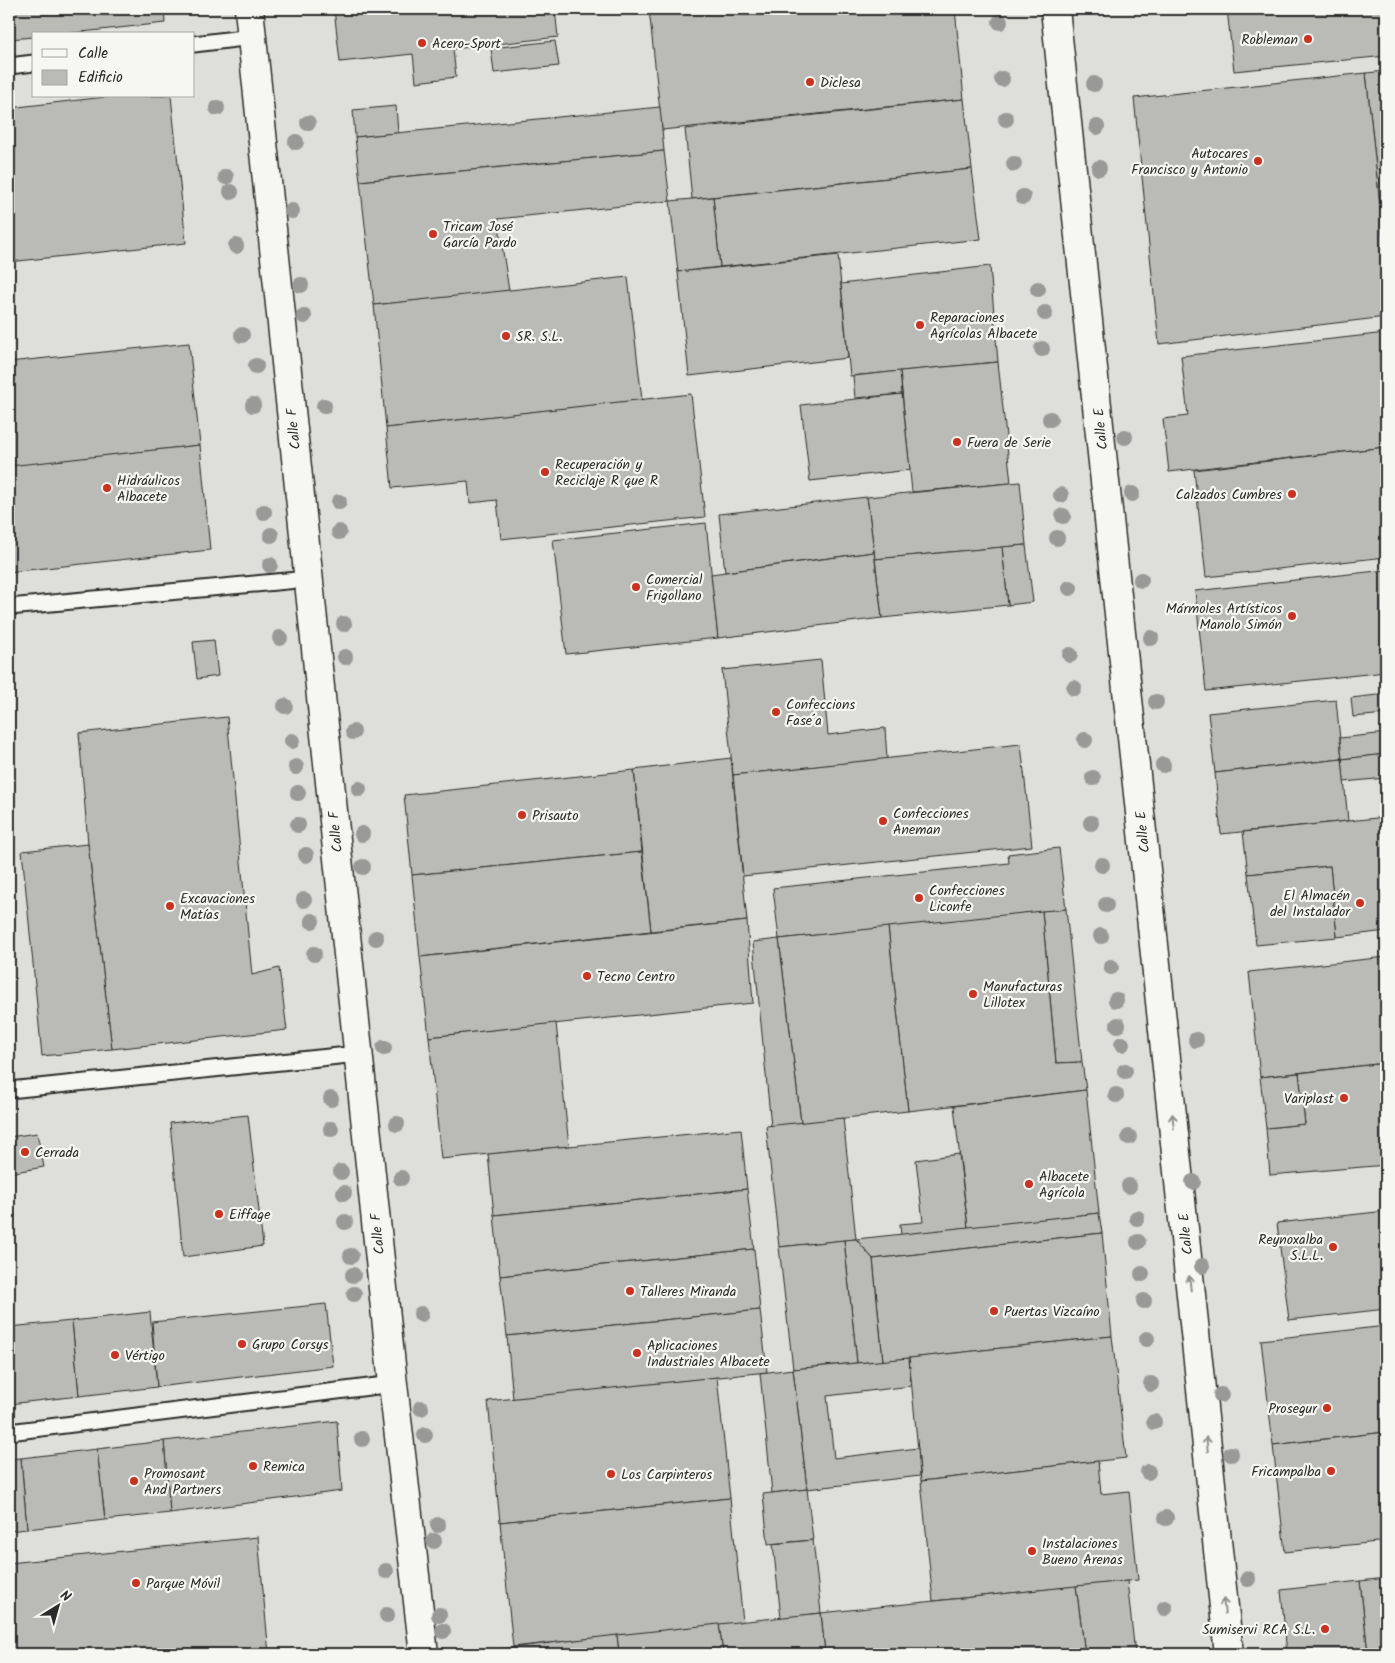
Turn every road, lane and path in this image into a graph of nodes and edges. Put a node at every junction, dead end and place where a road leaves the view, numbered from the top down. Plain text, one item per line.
1 (249, 9) edge
2 (1055, 9) edge
3 (252, 37) junction
4 (195, 44) edge
5 (32, 63) edge
6 (9, 66) edge
7 (308, 578) junction
8 (9, 607) edge
9 (358, 1054) junction
10 (9, 1090) edge
11 (393, 1384) junction
12 (9, 1432) edge
13 (424, 1654) edge
14 (1229, 1654) edge

1 - 3 street, Calle F
14 -> 2 street, Calle E
3 - 4 lane
3 - 7 street, Calle F
5 - 6 lane
7 - 8 lane
7 - 9 street, Calle F
9 - 10 lane
9 - 11 street, Calle F
11 - 12 lane
11 - 13 street, Calle F

